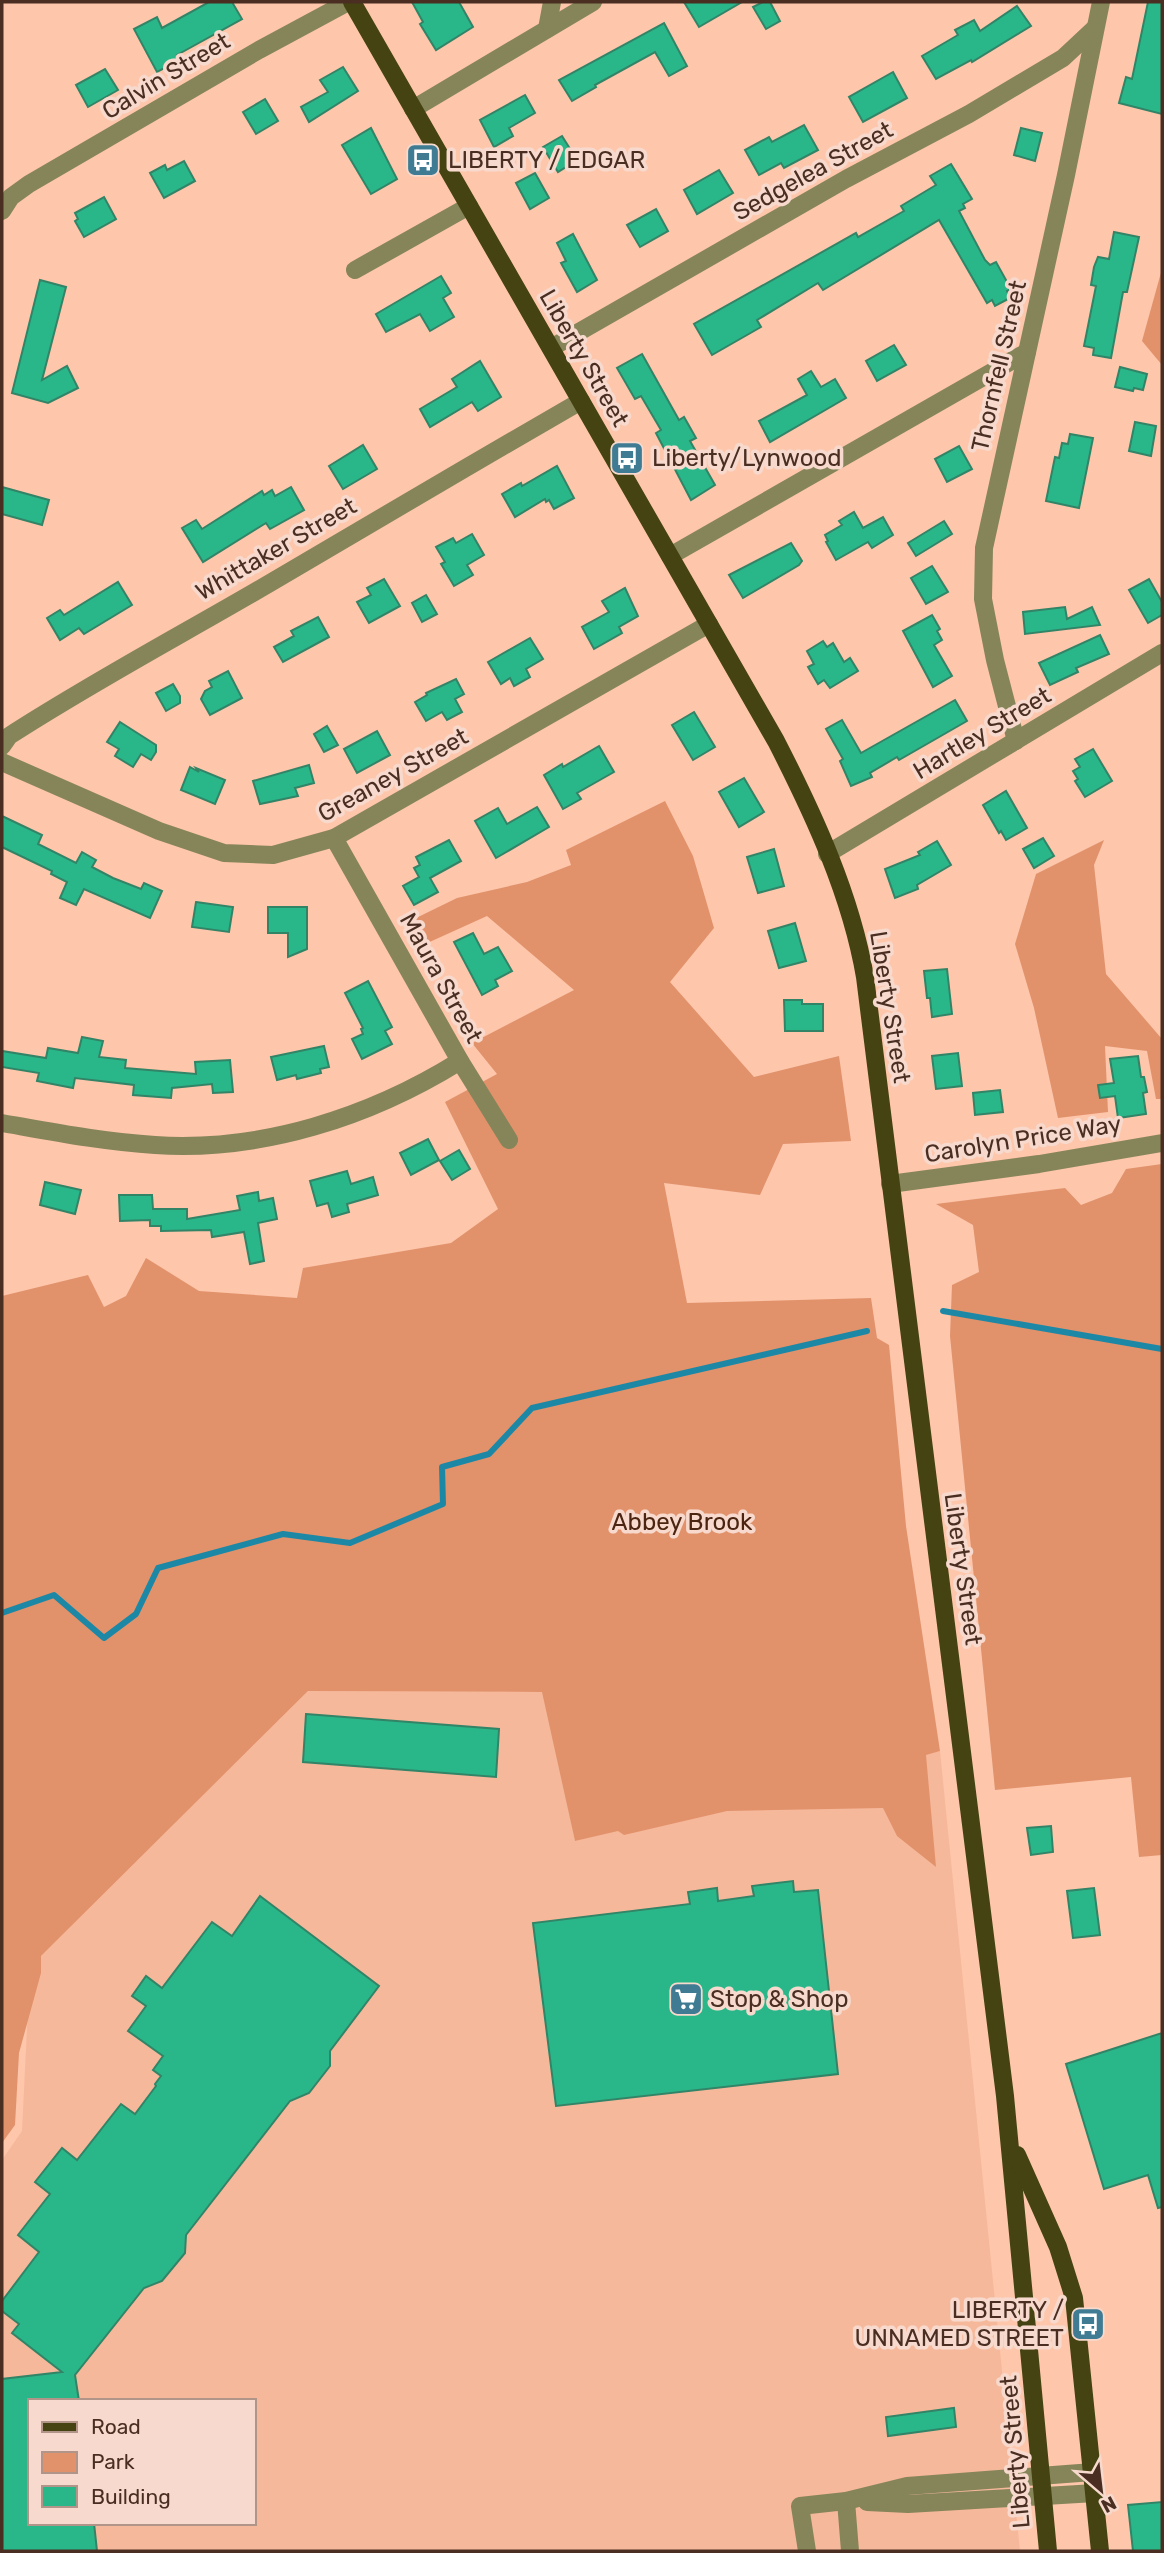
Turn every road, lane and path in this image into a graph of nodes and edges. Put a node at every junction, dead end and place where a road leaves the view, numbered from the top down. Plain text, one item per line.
1 (350, 2) edge
2 (552, 2) edge
3 (593, 2) edge
4 (1101, 2) edge
5 (547, 29) junction
6 (1094, 29) junction
7 (414, 109) junction
8 (7, 204) edge
9 (469, 206) junction
10 (355, 270) dead end
11 (551, 348) junction
12 (1027, 352) junction
13 (581, 401) junction
14 (670, 556) junction
15 (709, 624) junction
16 (1162, 653) edge
17 (1016, 741) junction
18 (2, 746) edge
19 (2, 762) edge
20 (334, 838) junction
21 (827, 854) junction
22 (460, 1061) junction
23 (2, 1123) edge
24 (509, 1140) dead end
25 (1162, 1143) edge
26 (890, 1184) junction
27 (1010, 2139) junction
28 (1093, 2472) junction
29 (1041, 2476) junction
30 (1095, 2493) junction
31 (1043, 2496) junction
32 (846, 2501) junction
33 (807, 2551) edge
34 (850, 2551) edge
35 (1048, 2551) edge
36 (1100, 2551) edge

1 - 7 main road, Liberty Street
1 - 8 street, Calvin Street
2 - 5 street
3 - 5 street
4 - 6 street, Thornfell Street
5 - 7 street
6 - 11 street, Sedgelea Street
6 - 12 street, Thornfell Street
7 - 9 main road, Liberty Street
9 - 10 street
9 - 11 main road, Liberty Street
11 - 13 main road, Liberty Street
12 - 14 street
12 - 17 street, Thornfell Street
13 - 14 main road, Liberty Street
13 - 18 street, Whittaker Street
14 - 15 main road, Liberty Street
15 - 20 street, Greaney Street
15 - 21 main road, Liberty Street
16 - 17 street, Hartley Street
17 - 21 street, Hartley Street
19 - 20 street, Greaney Street
20 - 22 street, Maura Street
21 - 26 main road, Liberty Street
22 - 23 street
22 - 24 street, Maura Street
25 - 26 street, Carolyn Price Way
26 - 27 main road, Liberty Street
27 - 28 main road, Liberty Street
27 - 29 main road, Liberty Street
28 - 29 street
28 - 30 main road, Liberty Street
29 - 31 main road, Liberty Street
29 - 32 street
30 - 31 street
30 - 36 main road, Liberty Street
31 - 32 street
31 - 35 main road, Liberty Street
32 - 33 street
32 - 34 street

